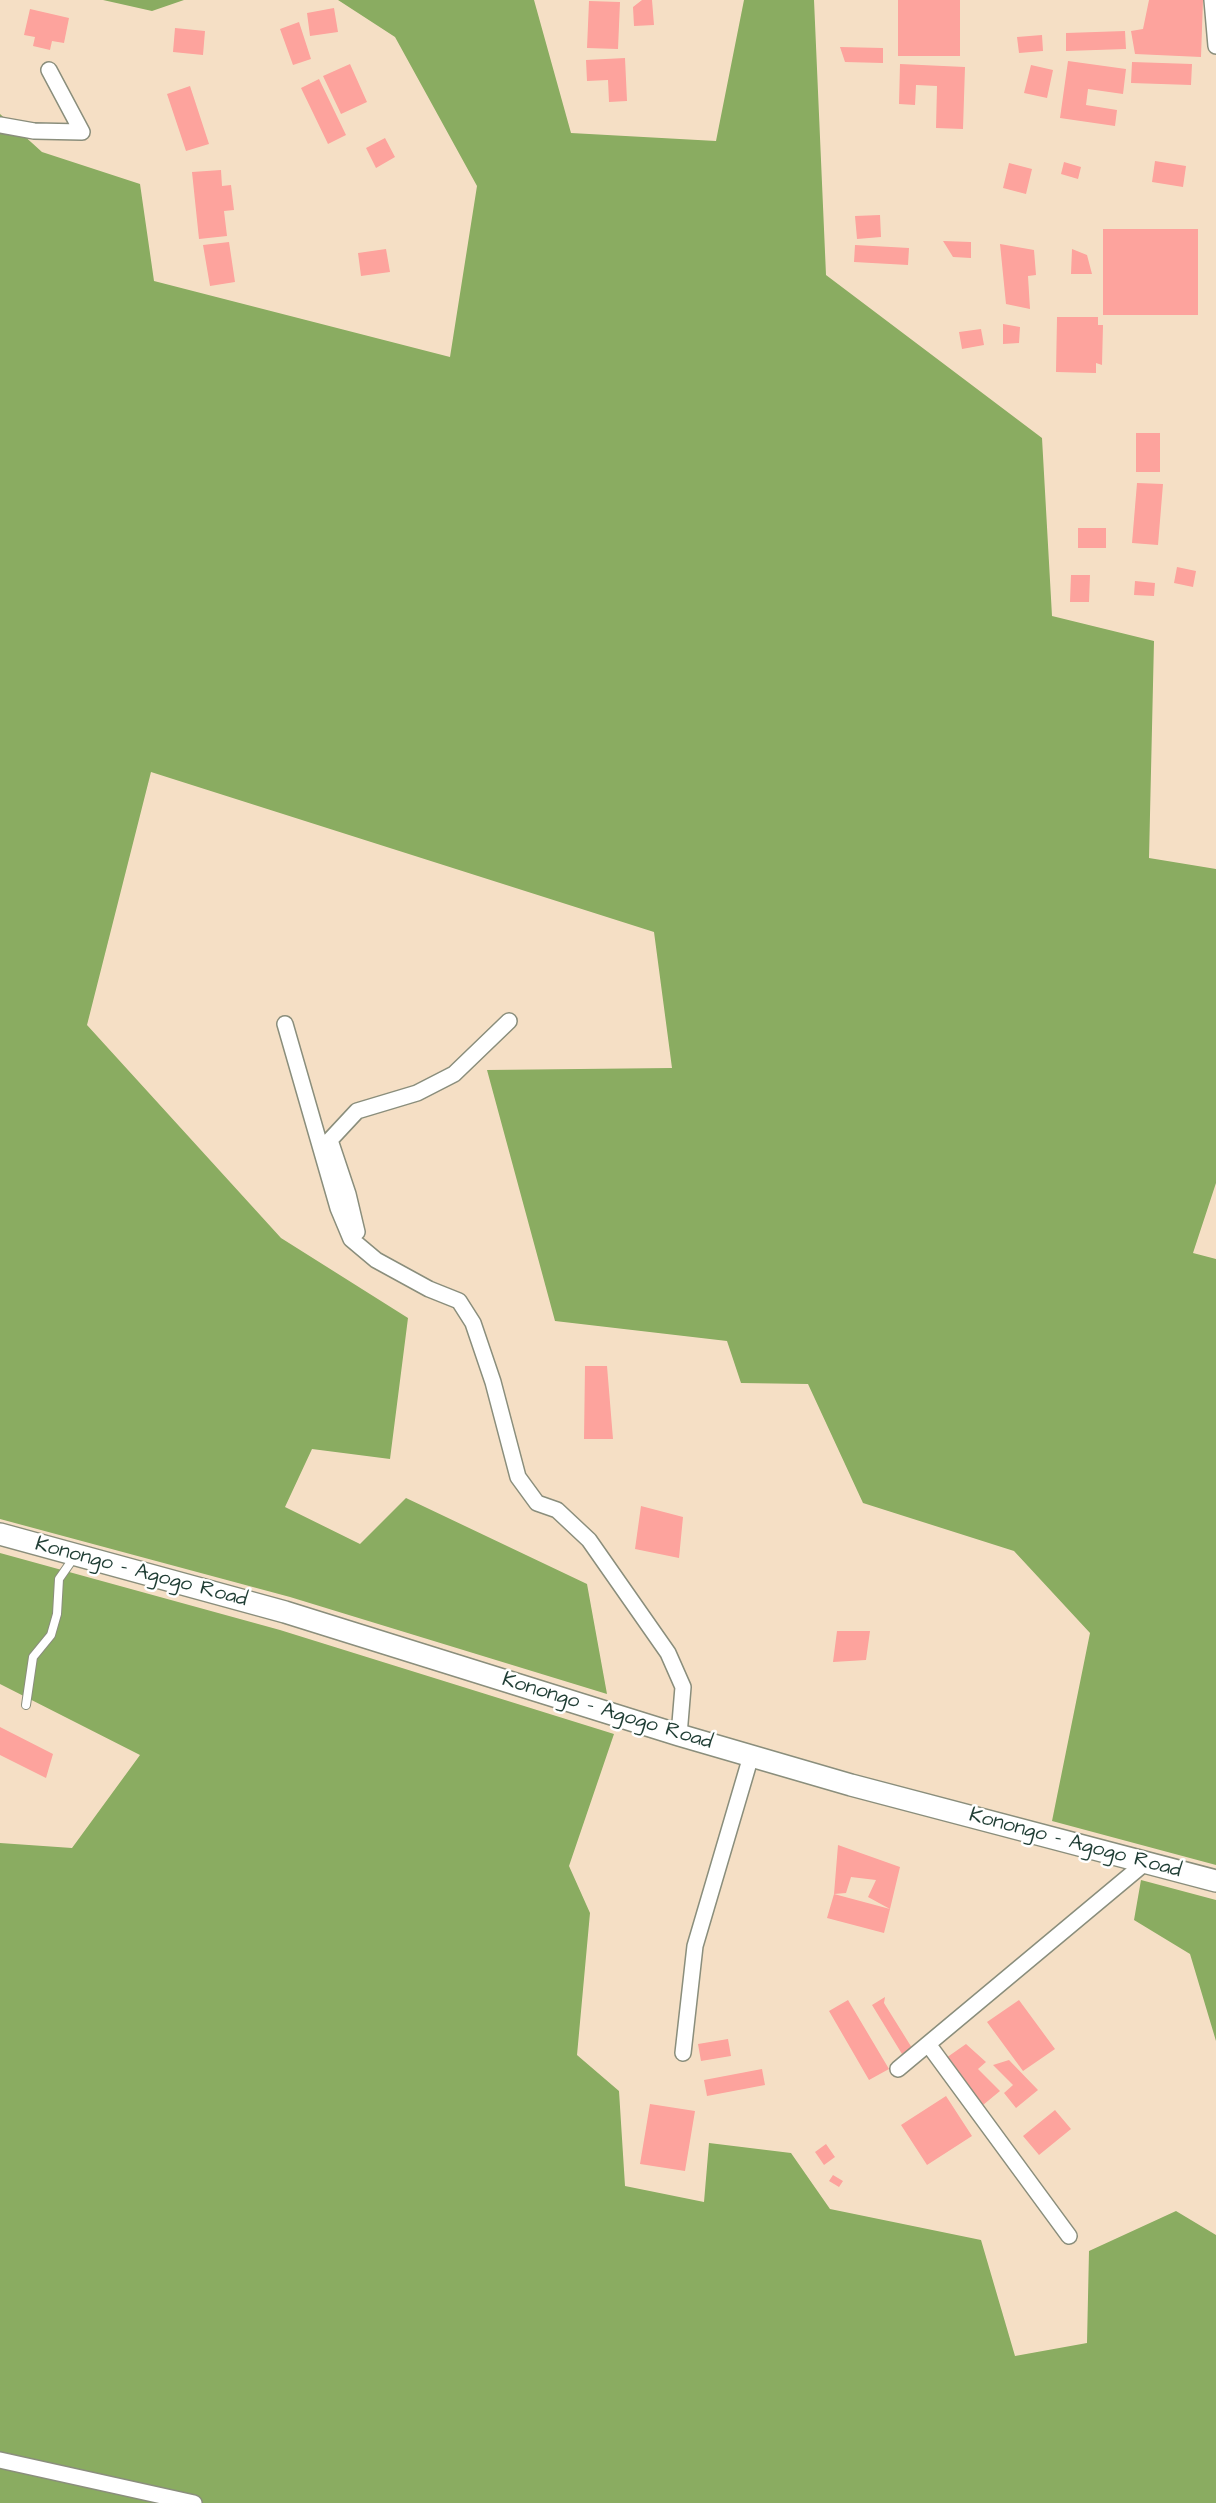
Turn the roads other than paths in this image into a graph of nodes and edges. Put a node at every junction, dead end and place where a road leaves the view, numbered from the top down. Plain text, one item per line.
1 (1212, 0) edge
2 (1216, 46) edge
3 (49, 70) dead end
4 (0, 125) edge
5 (509, 1021) dead end
6 (285, 1024) dead end
7 (357, 1232) dead end
8 (0, 1534) edge
9 (76, 1554) junction
10 (26, 1705) dead end
11 (679, 1735) junction
12 (751, 1756) junction
13 (1146, 1862) junction
14 (1216, 1881) edge
15 (928, 2044) junction
16 (683, 2053) dead end
17 (898, 2068) dead end
18 (1069, 2236) dead end
19 (0, 2460) edge
20 (194, 2503) edge

1 - 2 street
3 - 4 street
5 - 7 street
6 - 11 street
8 - 9 main road, Konongo - Agogo Road
9 - 10 lane
9 - 11 main road, Konongo - Agogo Road
11 - 12 main road, Konongo - Agogo Road
12 - 13 main road, Konongo - Agogo Road
12 - 16 street
13 - 14 main road, Konongo - Agogo Road
13 - 15 street
15 - 17 street
15 - 18 street
19 - 20 street

